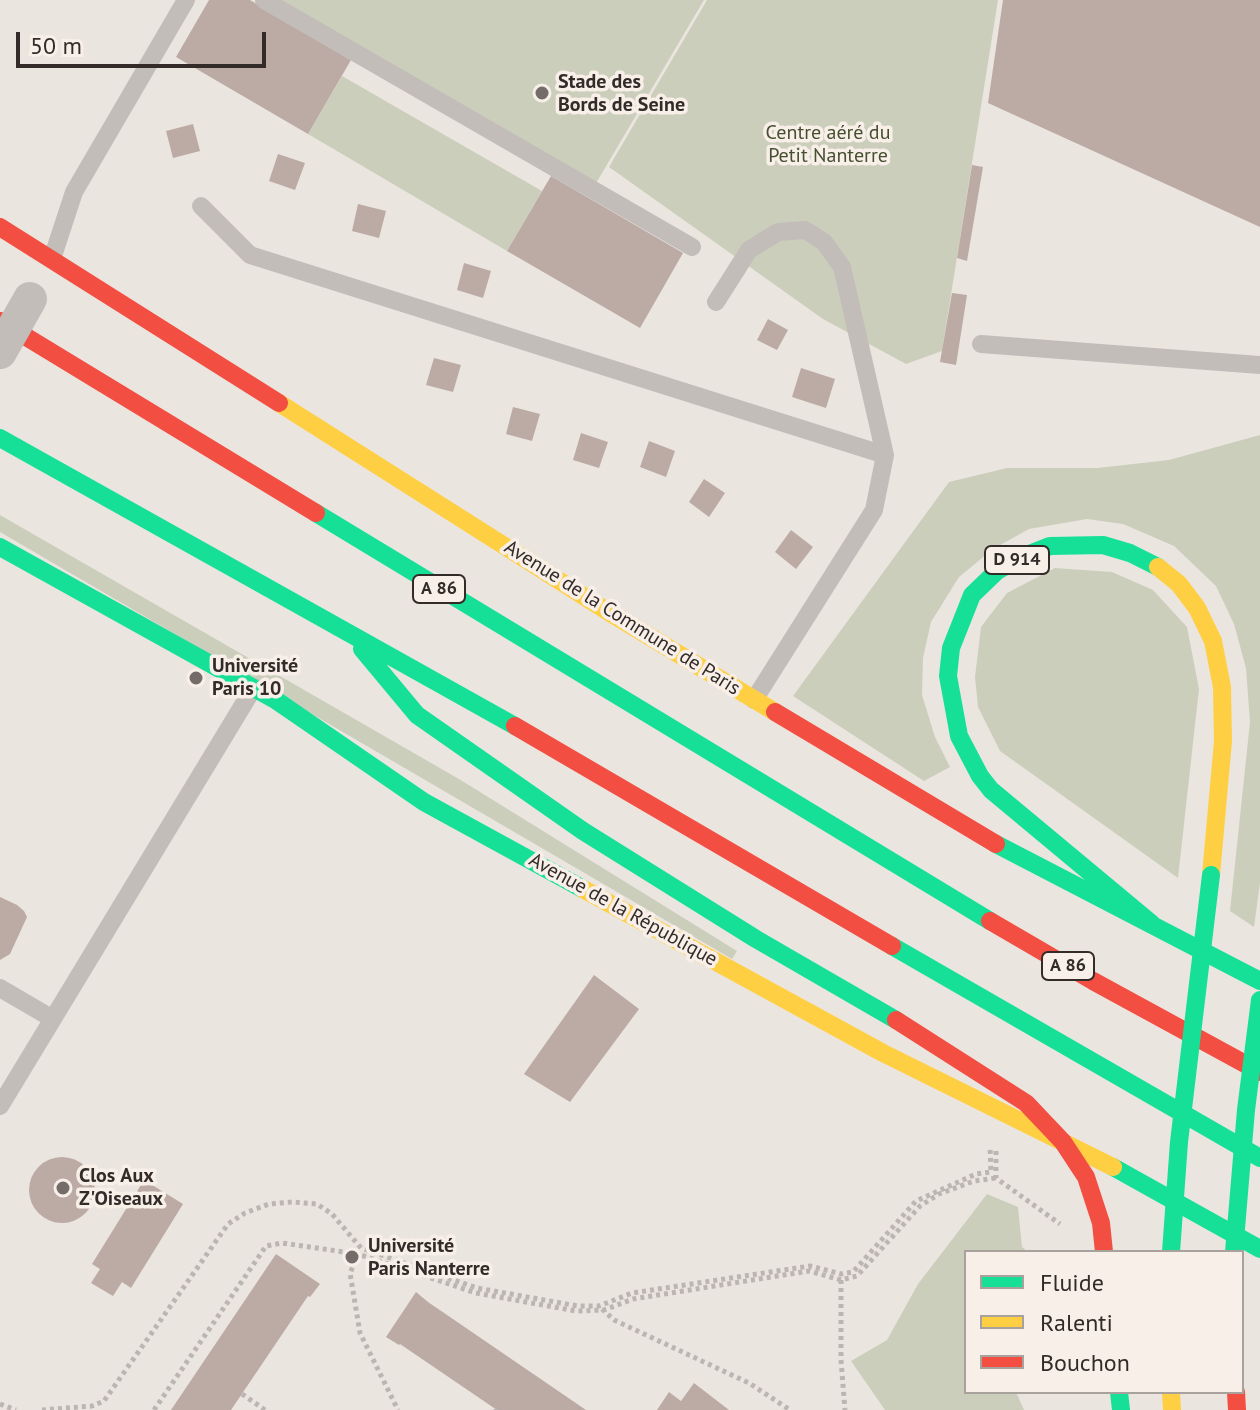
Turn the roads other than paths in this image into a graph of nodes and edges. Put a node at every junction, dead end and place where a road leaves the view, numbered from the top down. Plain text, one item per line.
1 (186, 0) edge
2 (264, 0) edge
3 (201, 206) dead end
4 (0, 227) edge
5 (692, 247) dead end
6 (52, 261) junction
7 (30, 299) dead end
8 (716, 302) dead end
9 (0, 321) edge
10 (981, 344) dead end
11 (0, 352) edge
12 (1260, 365) edge
13 (0, 438) edge
14 (885, 455) junction
15 (0, 547) edge
16 (348, 632) junction
17 (254, 687) junction
18 (754, 700) junction
19 (906, 852) dead end
20 (879, 856) junction
21 (1152, 924) junction
22 (1260, 981) edge
23 (0, 988) edge
24 (1177, 993) dead end
25 (1260, 1000) edge
26 (1216, 1014) dead end
27 (53, 1019) junction
28 (1239, 1027) dead end
29 (1260, 1038) edge
30 (1260, 1072) edge
31 (0, 1106) edge
32 (1063, 1142) junction
33 (1260, 1158) edge
34 (1260, 1249) edge
35 (1104, 1250) edge
36 (1171, 1250) edge
37 (1234, 1250) edge

1 - 6 lane
2 - 5 lane
3 - 14 lane
4 - 6 main road, Avenue de la Commune de Paris
6 - 18 main road, Avenue de la Commune de Paris
7 - 11 street, bridge
8 - 14 lane
9 - 20 main road, A 86
10 - 12 lane
13 - 16 main road
14 - 18 lane
15 - 17 main road, Avenue de la République
16 - 32 main road
16 - 33 main road
17 - 27 lane
17 - 32 main road, Avenue de la République
18 - 21 main road, Avenue de la Commune de Paris
19 - 20 main road
20 - 30 main road, A 86
21 - 22 main road, Avenue de la Commune de Paris
21 - 36 main road, D 914, bridge
23 - 27 lane
24 - 26 main road
25 - 37 main road, bridge
27 - 31 lane
28 - 29 main road
32 - 34 main road, Avenue de la République
32 - 35 main road

